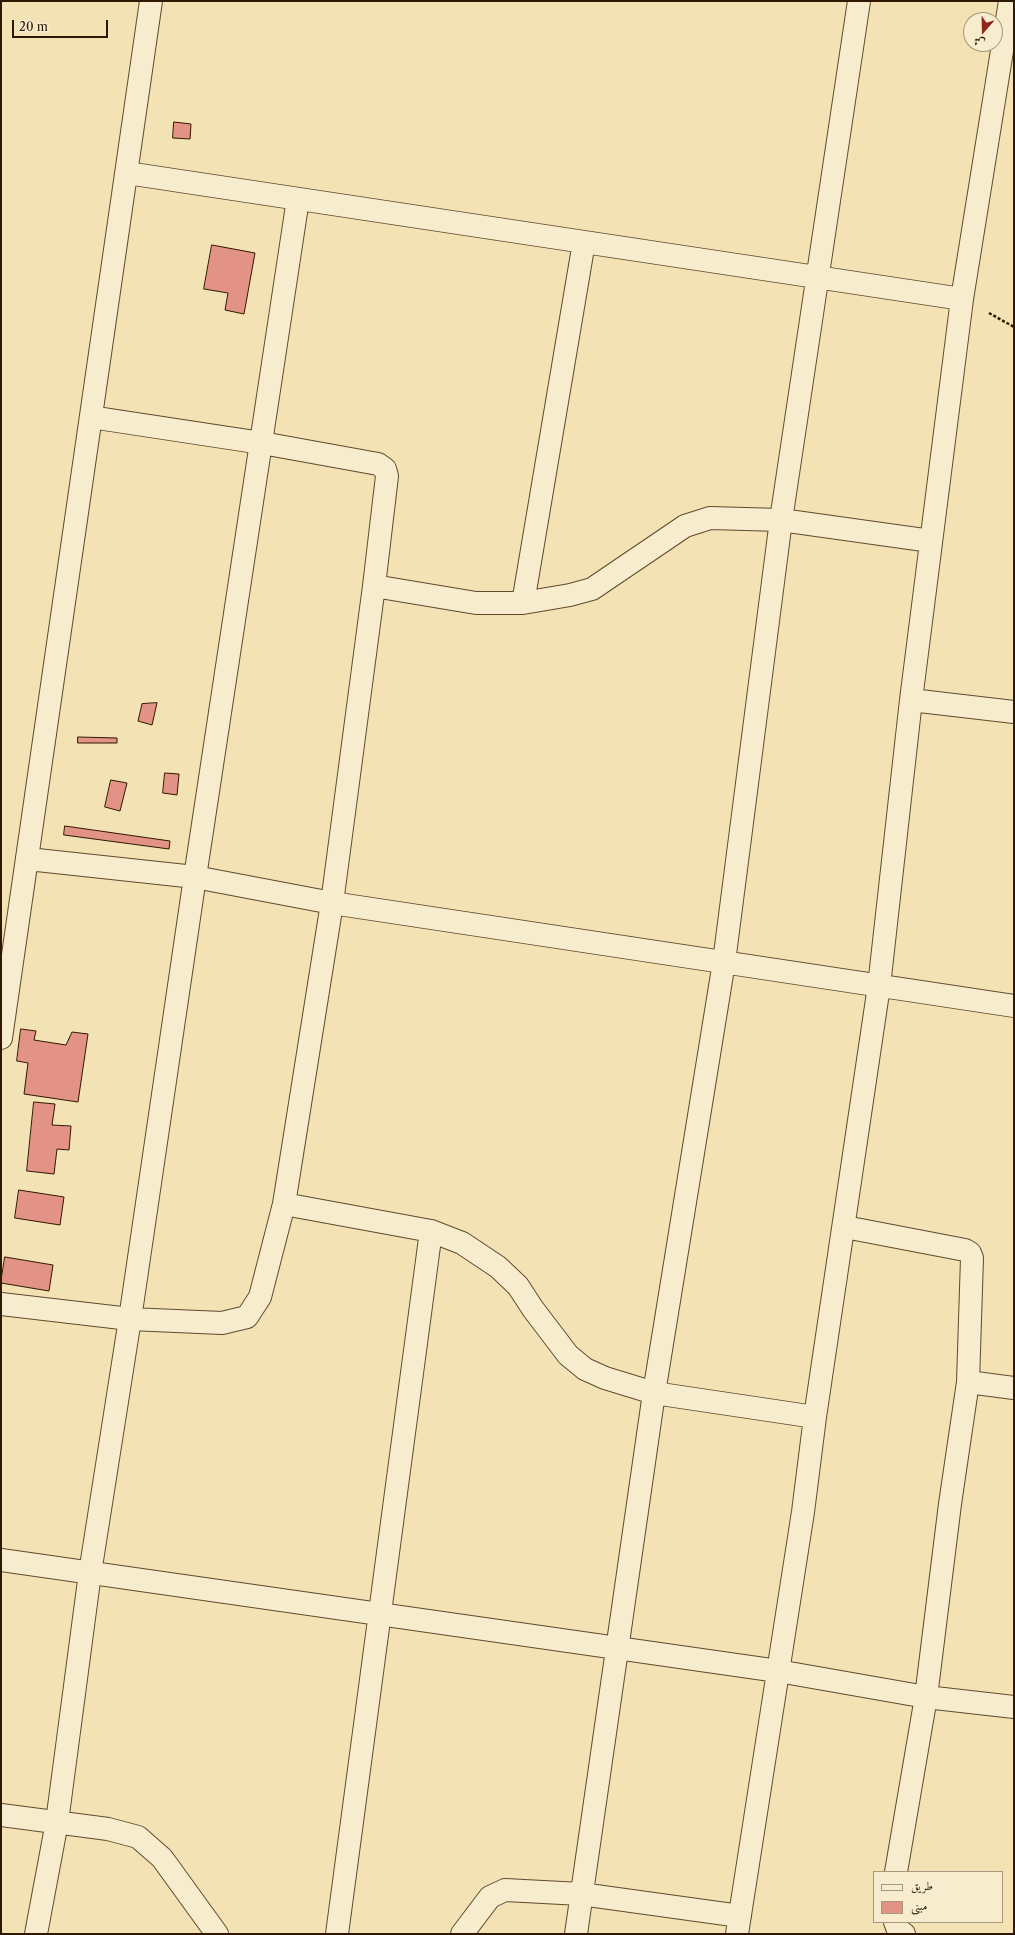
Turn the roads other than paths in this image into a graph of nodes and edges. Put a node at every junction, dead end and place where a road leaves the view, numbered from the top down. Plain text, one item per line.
1 (151, 1) edge
2 (859, 1) edge
3 (1010, 1) edge
4 (127, 173) junction
5 (298, 199) junction
6 (584, 242) junction
7 (817, 276) junction
8 (962, 299) junction
9 (91, 417) junction
10 (262, 443) junction
11 (781, 520) junction
12 (931, 541) junction
13 (374, 586) junction
14 (524, 603) junction
15 (911, 700) junction
16 (1014, 712) edge
17 (28, 859) junction
18 (195, 877) junction
19 (332, 903) junction
20 (724, 962) junction
21 (879, 986) junction
22 (1014, 1006) edge
23 (1, 1038) edge
24 (284, 1204) junction
25 (845, 1227) junction
26 (431, 1231) junction
27 (1, 1304) edge
28 (130, 1319) junction
29 (968, 1382) junction
30 (1014, 1388) edge
31 (654, 1393) junction
32 (815, 1417) junction
33 (1, 1560) edge
34 (90, 1573) junction
35 (380, 1615) junction
36 (618, 1648) junction
37 (778, 1671) junction
38 (926, 1697) junction
39 (1014, 1707) edge
40 (1, 1815) edge
41 (57, 1822) junction
42 (896, 1871) edge
43 (581, 1894) junction
44 (895, 1923) edge
45 (738, 1925) edge
46 (36, 1934) edge
47 (217, 1934) edge
48 (337, 1934) edge
49 (462, 1934) edge
50 (576, 1934) edge
51 (904, 1934) edge

1 - 4 street
2 - 7 street
3 - 8 street
4 - 5 street
4 - 9 street
5 - 6 street
5 - 10 street
6 - 7 street
6 - 14 street
7 - 8 street
7 - 11 street
8 - 12 street
9 - 10 street
9 - 17 street
10 - 13 street
10 - 18 street
11 - 12 street
11 - 14 street
11 - 20 street
12 - 15 street
13 - 14 street
13 - 19 street
15 - 16 street
15 - 21 street
17 - 18 street
17 - 23 street
18 - 19 street
18 - 28 street
19 - 20 street
19 - 24 street
20 - 21 street
20 - 31 street
21 - 22 street
21 - 25 street
24 - 26 street
24 - 28 street
25 - 29 street
25 - 32 street
26 - 31 street
26 - 35 street
27 - 28 street
28 - 34 street
29 - 30 street
29 - 38 street
31 - 32 street
31 - 36 street
32 - 37 street
33 - 34 street
34 - 35 street
34 - 41 street
35 - 36 street
35 - 48 street
36 - 37 street
36 - 43 street
37 - 38 street
37 - 45 street
38 - 39 street
38 - 42 street
40 - 41 street
41 - 46 street
41 - 47 street
43 - 45 street
43 - 49 street
43 - 50 street
44 - 51 street

